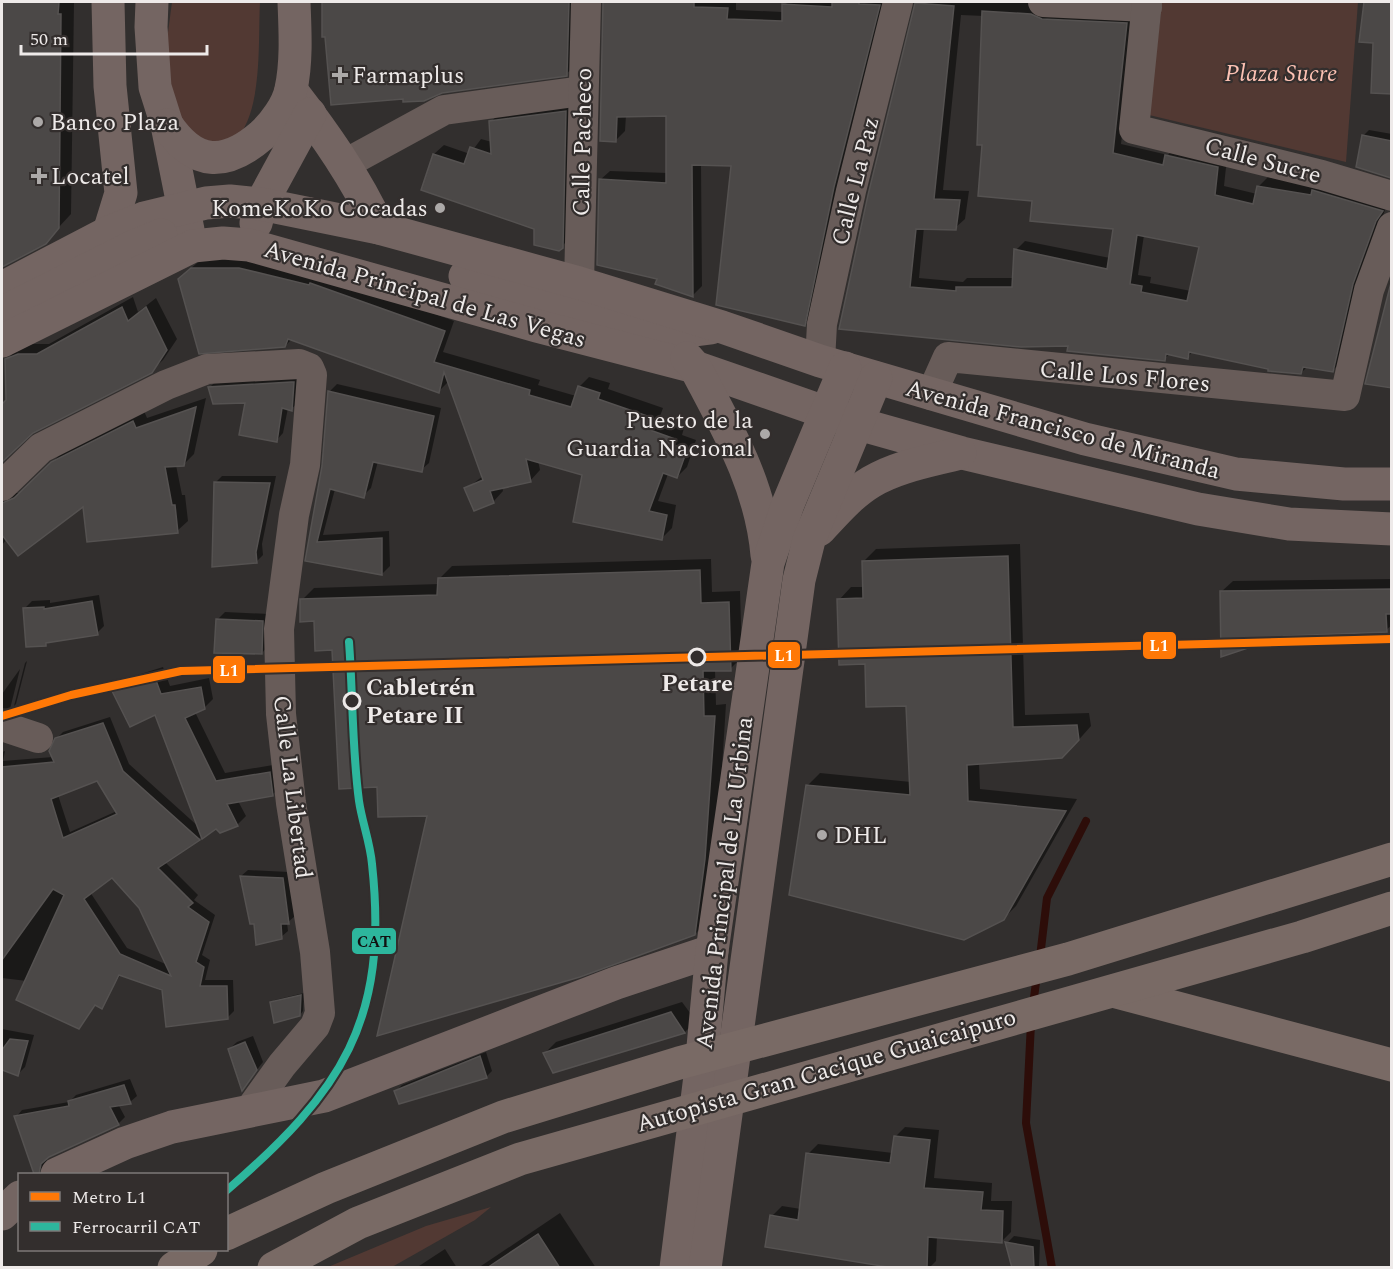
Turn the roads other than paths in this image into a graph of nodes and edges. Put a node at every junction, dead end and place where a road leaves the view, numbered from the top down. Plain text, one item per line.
1 (108, 2) edge
2 (152, 2) edge
3 (294, 2) edge
4 (586, 2) edge
5 (898, 2) edge
6 (1043, 2) edge
7 (1147, 4) edge
8 (582, 91) junction
9 (300, 102) junction
10 (167, 125) junction
11 (345, 164) junction
12 (1392, 196) edge
13 (261, 204) junction
14 (182, 209) junction
15 (379, 228) junction
16 (1392, 228) edge
17 (109, 232) junction
18 (249, 245) junction
19 (193, 246) junction
20 (579, 284) junction
21 (2, 288) edge
22 (2, 313) edge
23 (722, 327) junction
24 (664, 334) junction
25 (2, 341) edge
26 (832, 365) junction
27 (695, 367) junction
28 (876, 378) junction
29 (931, 395) junction
30 (828, 414) junction
31 (859, 424) junction
32 (962, 453) junction
33 (1392, 484) edge
34 (2, 486) edge
35 (1392, 529) edge
36 (809, 540) junction
37 (768, 563) junction
38 (2, 726) edge
39 (38, 738) dead end
40 (1392, 844) edge
41 (1392, 859) edge
42 (1232, 906) junction
43 (1392, 908) edge
44 (712, 951) junction
45 (1111, 991) junction
46 (1392, 1065) edge
47 (249, 1111) junction
48 (59, 1173) edge
49 (18, 1196) edge
50 (18, 1197) edge
51 (2, 1203) edge
52 (2, 1214) edge
53 (228, 1233) edge
54 (200, 1251) edge
55 (174, 1268) edge
56 (274, 1268) edge
57 (676, 1268) edge
58 (705, 1268) edge

1 - 17 street
2 - 10 street
3 - 9 street
4 - 8 street, Calle Pacheco
5 - 26 street, Calle La Paz
6 - 7 street
7 - 12 street, Calle Sucre
8 - 11 street
8 - 20 street, Calle Pacheco
9 - 10 street
9 - 11 street
9 - 13 street
10 - 14 street
11 - 15 street
13 - 14 street, Avenida Principal de Las Vegas
13 - 15 street, Avenida Principal de Las Vegas
13 - 18 street
14 - 17 street, Avenida Principal de Las Vegas
14 - 19 street
15 - 20 street, Avenida Principal de Las Vegas
16 - 29 street, Calle Los Flores
17 - 21 street, Avenida Principal de Las Vegas
18 - 19 street, Avenida Principal de Las Vegas
18 - 27 street, Avenida Principal de Las Vegas
19 - 25 street, Avenida Principal de Las Vegas
20 - 23 street, Avenida Principal de Las Vegas
22 - 24 street
23 - 24 street
23 - 26 street, Avenida Principal de Las Vegas
24 - 27 street
26 - 28 street, Avenida Francisco de Miranda
26 - 30 street, Avenida Principal de La Urbina
27 - 30 street, Avenida Principal de Las Vegas
27 - 37 street
28 - 29 street, Avenida Francisco de Miranda
28 - 31 street, Avenida Principal de La Urbina
29 - 33 street, Avenida Francisco de Miranda
30 - 31 street, Avenida Principal de Las Vegas
30 - 37 street, Avenida Principal de La Urbina
31 - 32 street, Avenida Francisco de Miranda
31 - 36 street, Avenida Principal de La Urbina
32 - 35 street, Avenida Francisco de Miranda
32 - 36 street
34 - 47 street, Calle La Libertad
36 - 58 street, Avenida Principal de La Urbina
37 - 44 street, Avenida Principal de La Urbina
38 - 39 street
40 - 42 highway, Autopista Gran Cacique Guaicaipuro
41 - 42 highway, Autopista Gran Cacique Guaicaipuro
42 - 53 highway, Autopista Gran Cacique Guaicaipuro
43 - 45 highway, Autopista Gran Cacique Guaicaipuro
44 - 47 street
44 - 57 street, Avenida Principal de La Urbina
45 - 46 highway
45 - 56 highway, Autopista Gran Cacique Guaicaipuro
47 - 48 street
49 - 51 street
50 - 52 street
54 - 55 highway

